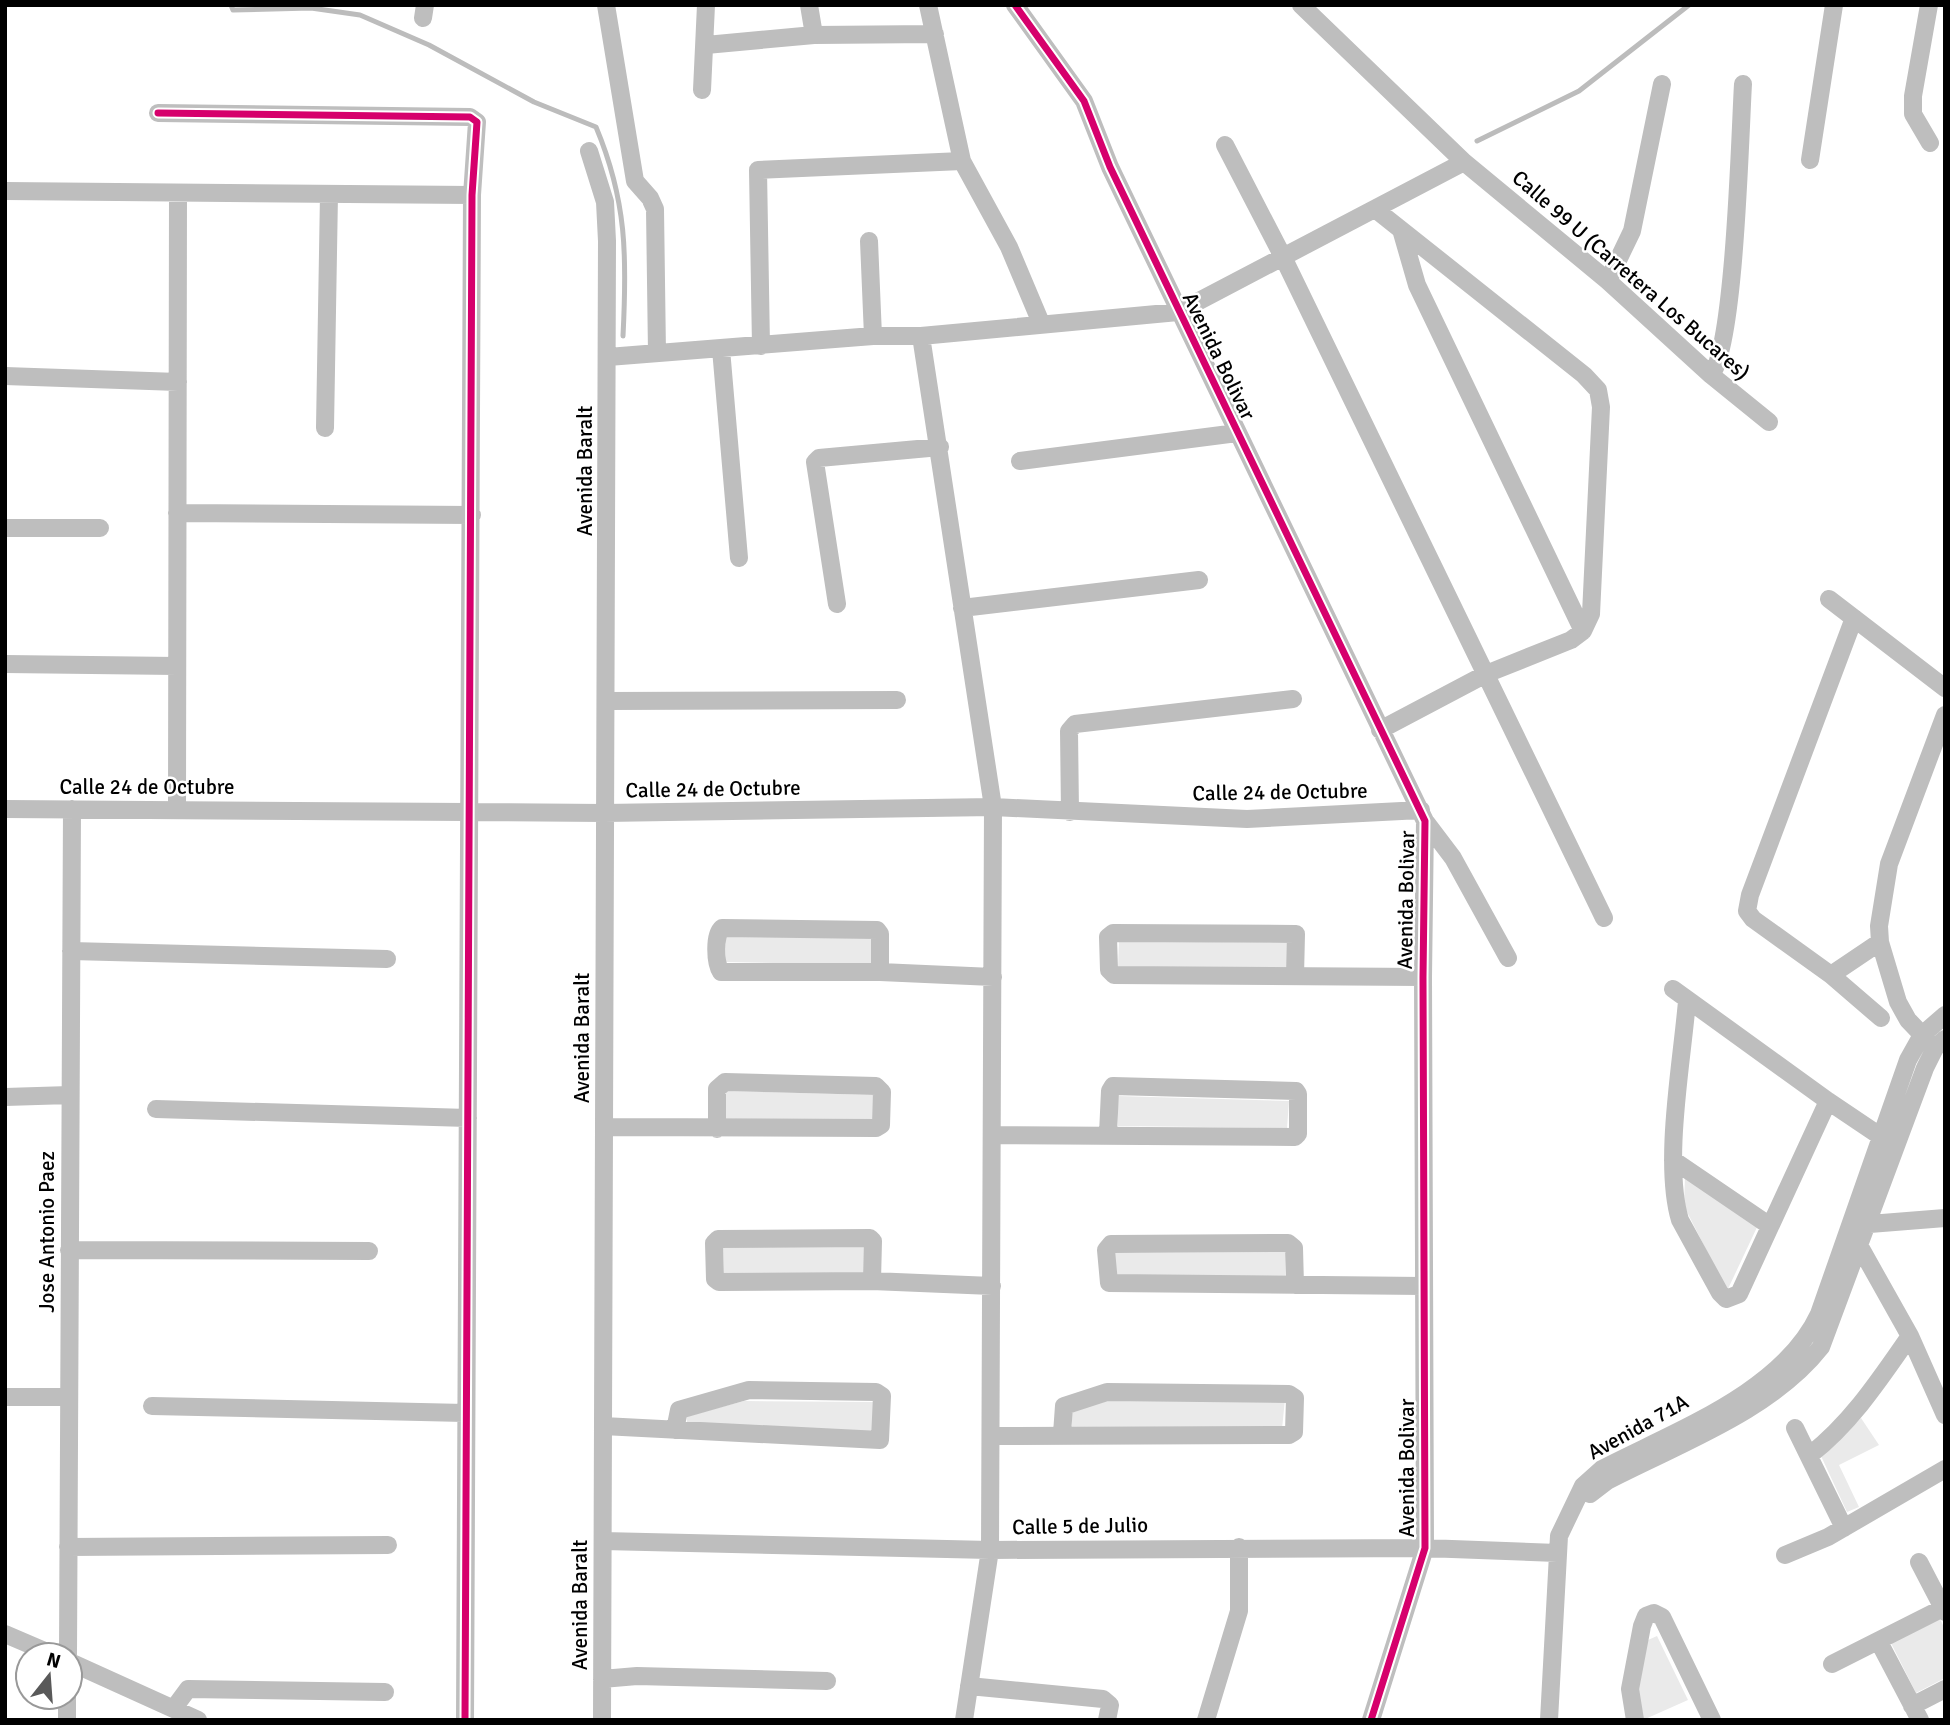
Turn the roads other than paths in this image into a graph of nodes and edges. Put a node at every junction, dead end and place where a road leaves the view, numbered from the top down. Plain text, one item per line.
1 (606, 5) edge
2 (706, 5) edge
3 (809, 5) edge
4 (928, 5) edge
5 (1015, 5) edge
6 (1301, 5) edge
7 (1834, 5) edge
8 (1929, 5) edge
9 (934, 34) junction
10 (814, 35) junction
11 (706, 45) junction
12 (1743, 83) dead end
13 (1662, 84) dead end
14 (702, 90) dead end
15 (158, 113) dead end
16 (1930, 143) dead end
17 (1225, 145) dead end
18 (589, 150) dead end
19 (1810, 160) dead end
20 (962, 162) junction
21 (1464, 162) junction
22 (5, 191) edge
23 (178, 193) junction
24 (329, 194) junction
25 (472, 195) junction
26 (1375, 209) junction
27 (1402, 233) junction
28 (869, 241) dead end
29 (1283, 257) junction
30 (1608, 281) junction
31 (1178, 312) junction
32 (1041, 323) junction
33 (873, 336) junction
34 (921, 336) junction
35 (761, 346) junction
36 (721, 349) junction
37 (657, 354) junction
38 (608, 357) junction
39 (1711, 375) junction
40 (5, 376) edge
41 (178, 382) junction
42 (1769, 422) dead end
43 (325, 428) dead end
44 (1237, 433) junction
45 (940, 447) junction
46 (1020, 461) dead end
47 (177, 513) junction
48 (472, 516) junction
49 (5, 528) edge
50 (100, 528) dead end
51 (739, 558) dead end
52 (1199, 580) dead end
53 (1829, 599) dead end
54 (836, 604) dead end
55 (962, 608) junction
56 (1854, 618) junction
57 (1583, 631) junction
58 (5, 664) edge
59 (177, 666) junction
60 (1486, 674) junction
61 (1945, 688) edge
62 (1293, 699) dead end
63 (897, 700) dead end
64 (606, 701) junction
65 (1945, 715) edge
66 (1380, 730) junction
67 (993, 807) junction
68 (5, 809) edge
69 (72, 809) junction
70 (177, 810) junction
71 (471, 812) junction
72 (1070, 812) junction
73 (606, 813) junction
74 (1423, 816) junction
75 (1604, 918) dead end
76 (1880, 942) junction
77 (71, 951) junction
78 (1508, 958) dead end
79 (387, 959) dead end
80 (880, 972) junction
81 (1831, 975) junction
82 (1295, 976) junction
83 (993, 977) junction
84 (1423, 977) junction
85 (1673, 989) dead end
86 (1687, 1001) junction
87 (1945, 1016) edge
88 (1881, 1018) dead end
89 (1922, 1034) junction
90 (1940, 1044) edge
91 (70, 1096) junction
92 (5, 1097) edge
93 (1828, 1101) junction
94 (156, 1109) dead end
95 (468, 1118) junction
96 (604, 1127) junction
97 (717, 1129) junction
98 (1108, 1134) junction
99 (993, 1135) junction
100 (1888, 1139) junction
101 (1673, 1160) junction
102 (1945, 1218) edge
103 (1770, 1226) junction
104 (1855, 1234) junction
105 (69, 1250) junction
106 (369, 1251) dead end
107 (872, 1281) junction
108 (1295, 1285) junction
109 (992, 1286) junction
110 (1424, 1286) junction
111 (1910, 1336) junction
112 (5, 1397) edge
113 (68, 1397) junction
114 (152, 1406) dead end
115 (466, 1413) junction
116 (1945, 1415) edge
117 (603, 1426) junction
118 (1795, 1428) dead end
119 (675, 1430) junction
120 (1062, 1434) junction
121 (991, 1436) junction
122 (1810, 1455) junction
123 (1945, 1469) edge
124 (1844, 1528) junction
125 (603, 1541) junction
126 (388, 1545) dead end
127 (1239, 1547) junction
128 (68, 1548) junction
129 (1425, 1548) junction
130 (990, 1550) junction
131 (1557, 1553) junction
132 (1785, 1555) dead end
133 (1919, 1562) dead end
134 (1944, 1610) edge
135 (5, 1634) edge
136 (21, 1641) edge
137 (68, 1641) edge
138 (1879, 1642) junction
139 (1832, 1664) dead end
140 (84, 1668) edge
141 (602, 1679) junction
142 (827, 1681) dead end
143 (969, 1686) junction
144 (1945, 1689) edge
145 (385, 1692) dead end
146 (174, 1709) junction
147 (1916, 1713) edge
148 (198, 1720) edge
149 (464, 1720) edge
150 (602, 1720) edge
151 (964, 1720) edge
152 (1107, 1720) edge
153 (1206, 1720) edge
154 (1371, 1720) edge
155 (1549, 1720) edge
156 (1635, 1720) edge
157 (1712, 1720) edge

1 - 37 street
2 - 11 street
3 - 10 street
4 - 9 street
5 - 31 street, Avenida Bolivar
6 - 21 street, Calle 99 U (Carretera Los Bucares)
7 - 19 street
8 - 16 street
9 - 10 street
9 - 20 street
10 - 11 street
11 - 14 street
12 - 39 street
13 - 30 street
15 - 25 street
17 - 29 street
18 - 38 street, Avenida Baralt
20 - 32 street
20 - 35 street
21 - 26 street
21 - 30 street, Calle 99 U (Carretera Los Bucares)
22 - 23 street
23 - 24 street
23 - 41 street
24 - 25 street
24 - 43 street
25 - 48 street
26 - 27 street
26 - 29 street
27 - 57 street
27 - 57 street
28 - 33 street
29 - 31 street
29 - 60 street
30 - 39 street, Calle 99 U (Carretera Los Bucares)
31 - 32 street
31 - 44 street, Avenida Bolivar
32 - 34 street
33 - 34 street
33 - 35 street
34 - 45 street
35 - 36 street
36 - 37 street
36 - 51 street
37 - 38 street
38 - 64 street, Avenida Baralt
39 - 42 street, Calle 99 U (Carretera Los Bucares)
40 - 41 street
41 - 47 street
44 - 46 street
44 - 66 street, Avenida Bolivar
45 - 54 street
45 - 55 street
47 - 48 street
47 - 59 street
48 - 71 street
49 - 50 street
52 - 55 street
53 - 56 street
55 - 67 street
56 - 61 street
56 - 81 street
57 - 60 street
58 - 59 street
59 - 70 street
60 - 66 street
60 - 75 street
62 - 72 street
63 - 64 street
64 - 73 street, Avenida Baralt
65 - 76 street
66 - 74 street, Avenida Bolivar
67 - 72 street, Calle 24 de Octubre
67 - 73 street, Calle 24 de Octubre
67 - 83 street
68 - 69 street, Calle 24 de Octubre
69 - 70 street, Calle 24 de Octubre
69 - 77 street, Jose Antonio Paez
70 - 71 street, Calle 24 de Octubre
71 - 73 street, Calle 24 de Octubre
71 - 95 street
72 - 74 street, Calle 24 de Octubre
73 - 96 street, Avenida Baralt
74 - 78 street
74 - 84 street, Avenida Bolivar
76 - 81 street
76 - 89 street
77 - 79 street
77 - 91 street, Jose Antonio Paez
80 - 80 street
80 - 83 street
81 - 88 street
82 - 82 street
82 - 84 street
83 - 99 street
84 - 110 street, Avenida Bolivar
85 - 86 street
86 - 93 street
86 - 101 street
87 - 89 street, Avenida 71A
89 - 90 street
89 - 100 street, Avenida 71A
90 - 100 street, Avenida 71A
91 - 92 street
91 - 105 street, Jose Antonio Paez
93 - 100 street
93 - 103 street
94 - 95 street
95 - 115 street
96 - 97 street
96 - 117 street, Avenida Baralt
97 - 97 street
98 - 98 street
98 - 99 street
99 - 109 street
100 - 104 street, Avenida 71A
101 - 103 street
101 - 103 street
102 - 104 street
104 - 111 street
104 - 131 street, Avenida 71A
105 - 106 street
105 - 113 street, Jose Antonio Paez
107 - 107 street
107 - 109 street
108 - 108 street
108 - 110 street
109 - 121 street
110 - 129 street, Avenida Bolivar
111 - 116 street
111 - 122 street
112 - 113 street
113 - 128 street, Jose Antonio Paez
114 - 115 street
115 - 149 street
117 - 119 street
117 - 125 street, Avenida Baralt
118 - 122 street
119 - 119 street
120 - 120 street
120 - 121 street
121 - 130 street
122 - 124 street
123 - 124 street
124 - 132 street
125 - 130 street, Calle 5 de Julio
125 - 141 street, Avenida Baralt
126 - 128 street
127 - 129 street, Calle 5 de Julio
127 - 130 street, Calle 5 de Julio
127 - 153 street
128 - 137 street, Jose Antonio Paez
129 - 131 street, Calle 5 de Julio
129 - 154 street, Avenida Bolivar
130 - 143 street
131 - 155 street, Avenida 71A
133 - 134 street
134 - 138 street
135 - 136 street
138 - 139 street
138 - 147 street
140 - 146 street
141 - 142 street
141 - 150 street, Avenida Baralt
143 - 151 street
143 - 152 street
144 - 147 street
145 - 146 street
146 - 148 street
156 - 157 street

